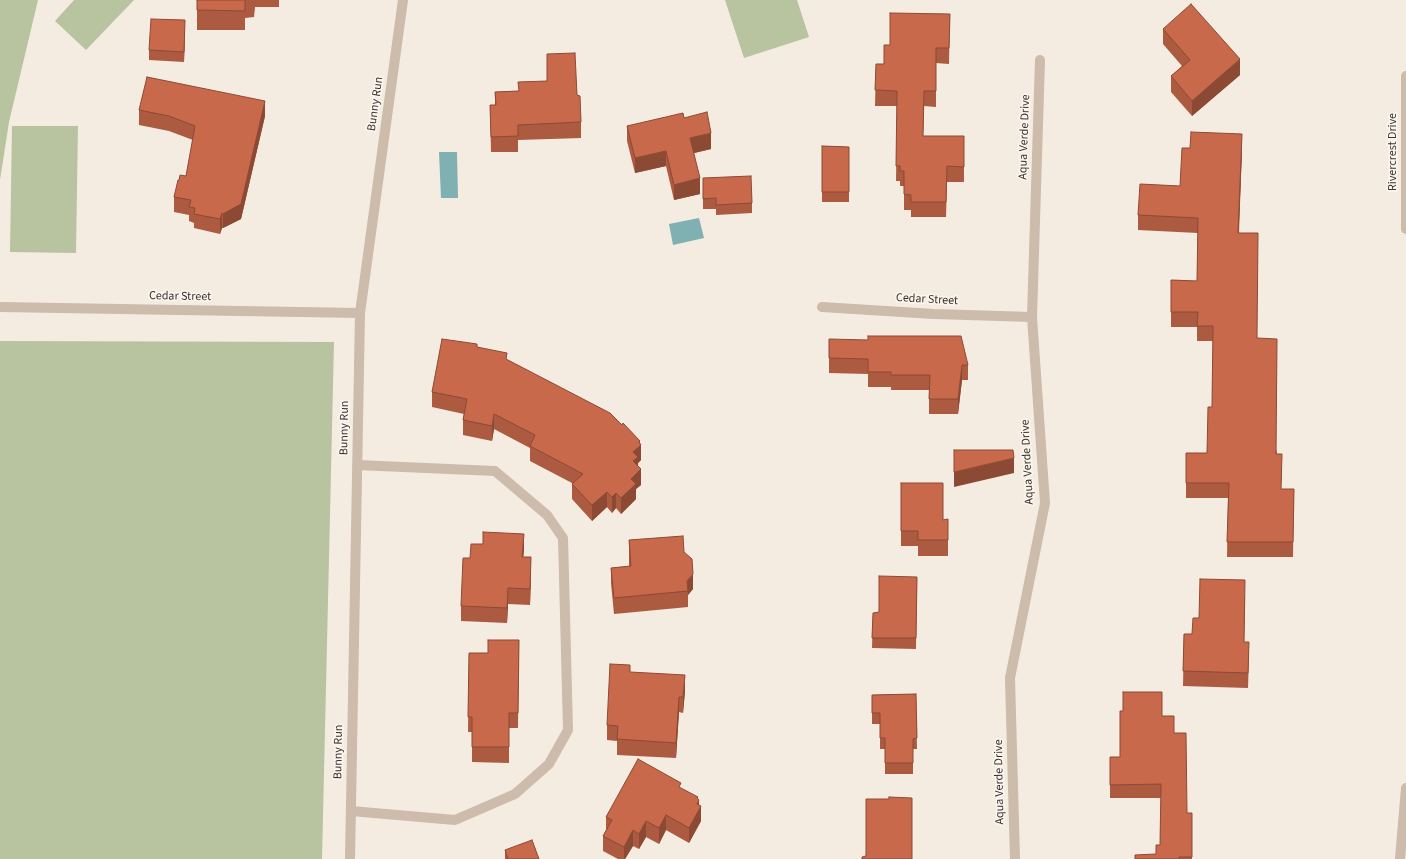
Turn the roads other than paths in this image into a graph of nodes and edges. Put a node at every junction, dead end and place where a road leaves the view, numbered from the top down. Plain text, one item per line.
1 (403, 0) edge
2 (1040, 60) dead end
3 (1406, 76) edge
4 (1406, 229) edge
5 (0, 307) edge
6 (822, 307) dead end
7 (360, 314) junction
8 (1032, 317) junction
9 (357, 465) junction
10 (1406, 788) edge
11 (350, 811) junction
12 (350, 859) edge
13 (1015, 859) edge
14 (1400, 859) edge

1 - 7 street, Bunny Run
2 - 8 street, Aqua Verde Drive
3 - 4 street, Rivercrest Drive
5 - 7 street, Cedar Street
6 - 8 street, Cedar Street
7 - 9 street, Bunny Run
8 - 13 street, Aqua Verde Drive
9 - 11 street, Bunny Run
9 - 11 street
10 - 14 street
11 - 12 street, Bunny Run

